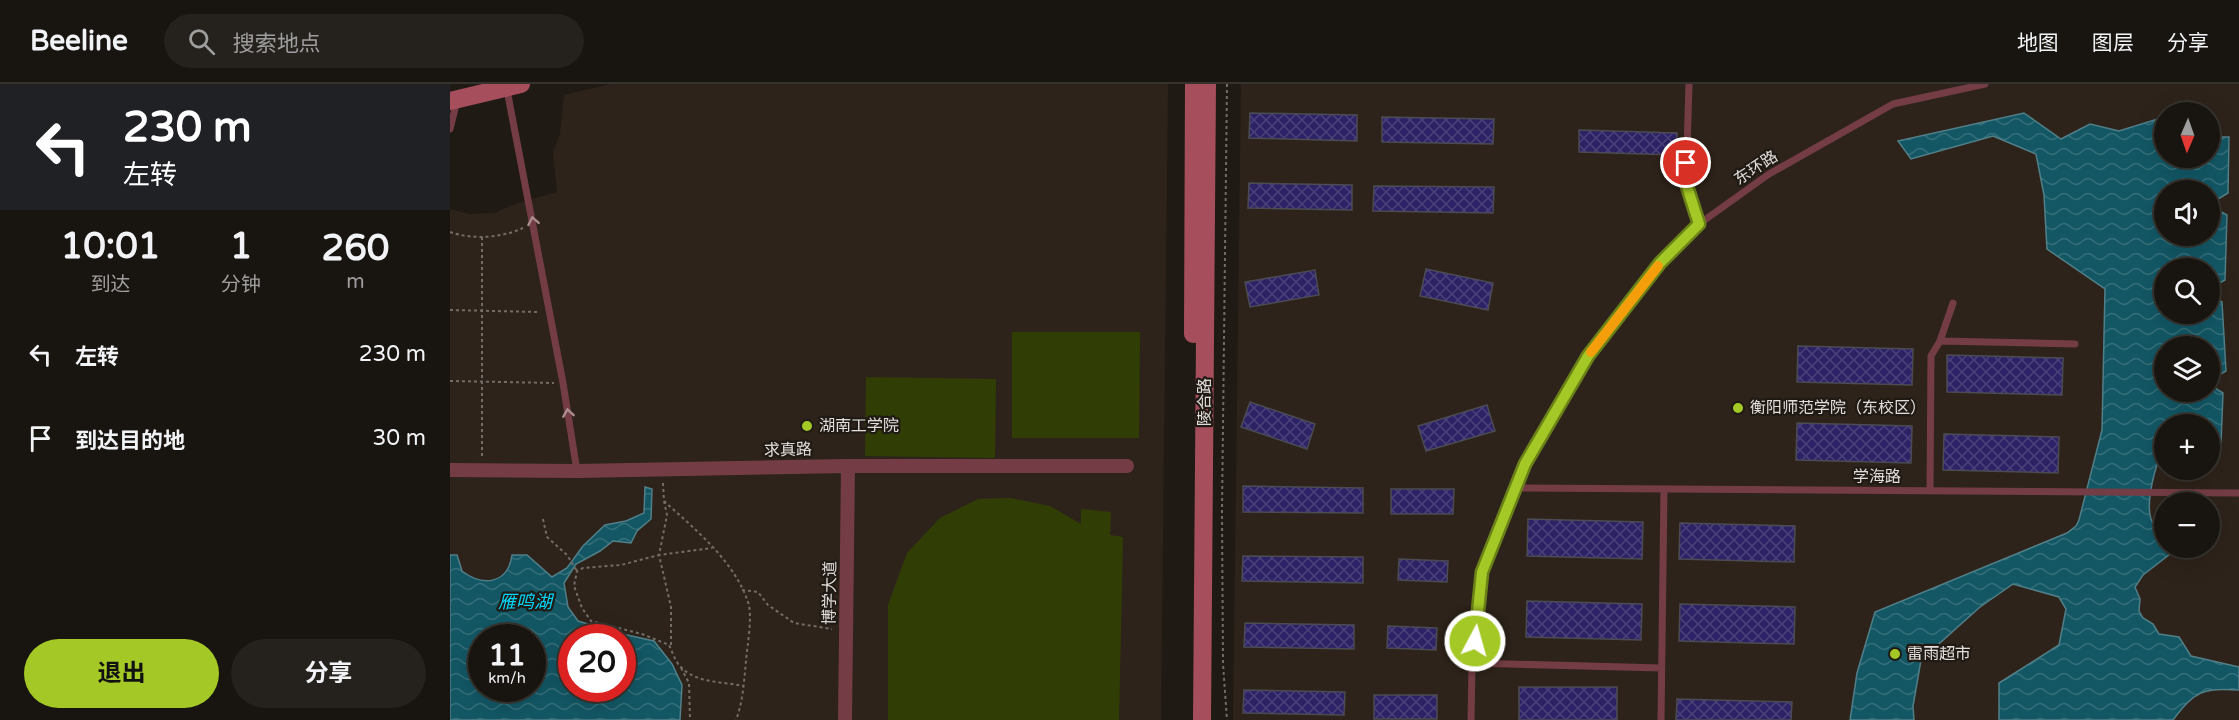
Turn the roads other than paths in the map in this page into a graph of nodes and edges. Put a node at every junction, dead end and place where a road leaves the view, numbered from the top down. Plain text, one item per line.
1 (1194, 84) edge
2 (1207, 84) edge
3 (1689, 84) edge
4 (1985, 84) edge
5 (514, 86) edge
6 (454, 100) edge
7 (450, 129) edge
8 (1699, 224) junction
9 (1953, 303) dead end
10 (1940, 341) junction
11 (2075, 344) dead end
12 (848, 466) junction
13 (1127, 466) dead end
14 (450, 470) edge
15 (577, 471) junction
16 (1515, 488) junction
17 (1664, 489) junction
18 (1929, 491) junction
19 (2239, 493) edge
20 (1472, 663) junction
21 (1661, 668) junction
22 (845, 720) edge
23 (1190, 720) edge
24 (1202, 720) edge
25 (1471, 720) edge
26 (1661, 720) edge

1 - 23 street, 陵合路
2 - 24 street, 陵合路
3 - 8 lane
4 - 8 lane, 东环路
5 - 6 street
15 -> 5 lane
6 - 7 lane
8 - 16 lane, 东环路
9 - 10 lane
10 - 11 lane
10 - 18 lane
12 - 13 street, 求真路
12 - 15 street, 求真路
12 - 22 street, 博学大道
14 - 15 street, 求真路
16 - 17 lane, 学海路
16 - 20 lane, 东环路
17 - 18 lane, 学海路
17 - 21 lane
18 - 19 lane, 学海路
20 - 21 lane
20 - 25 lane, 东环路
21 - 26 lane

